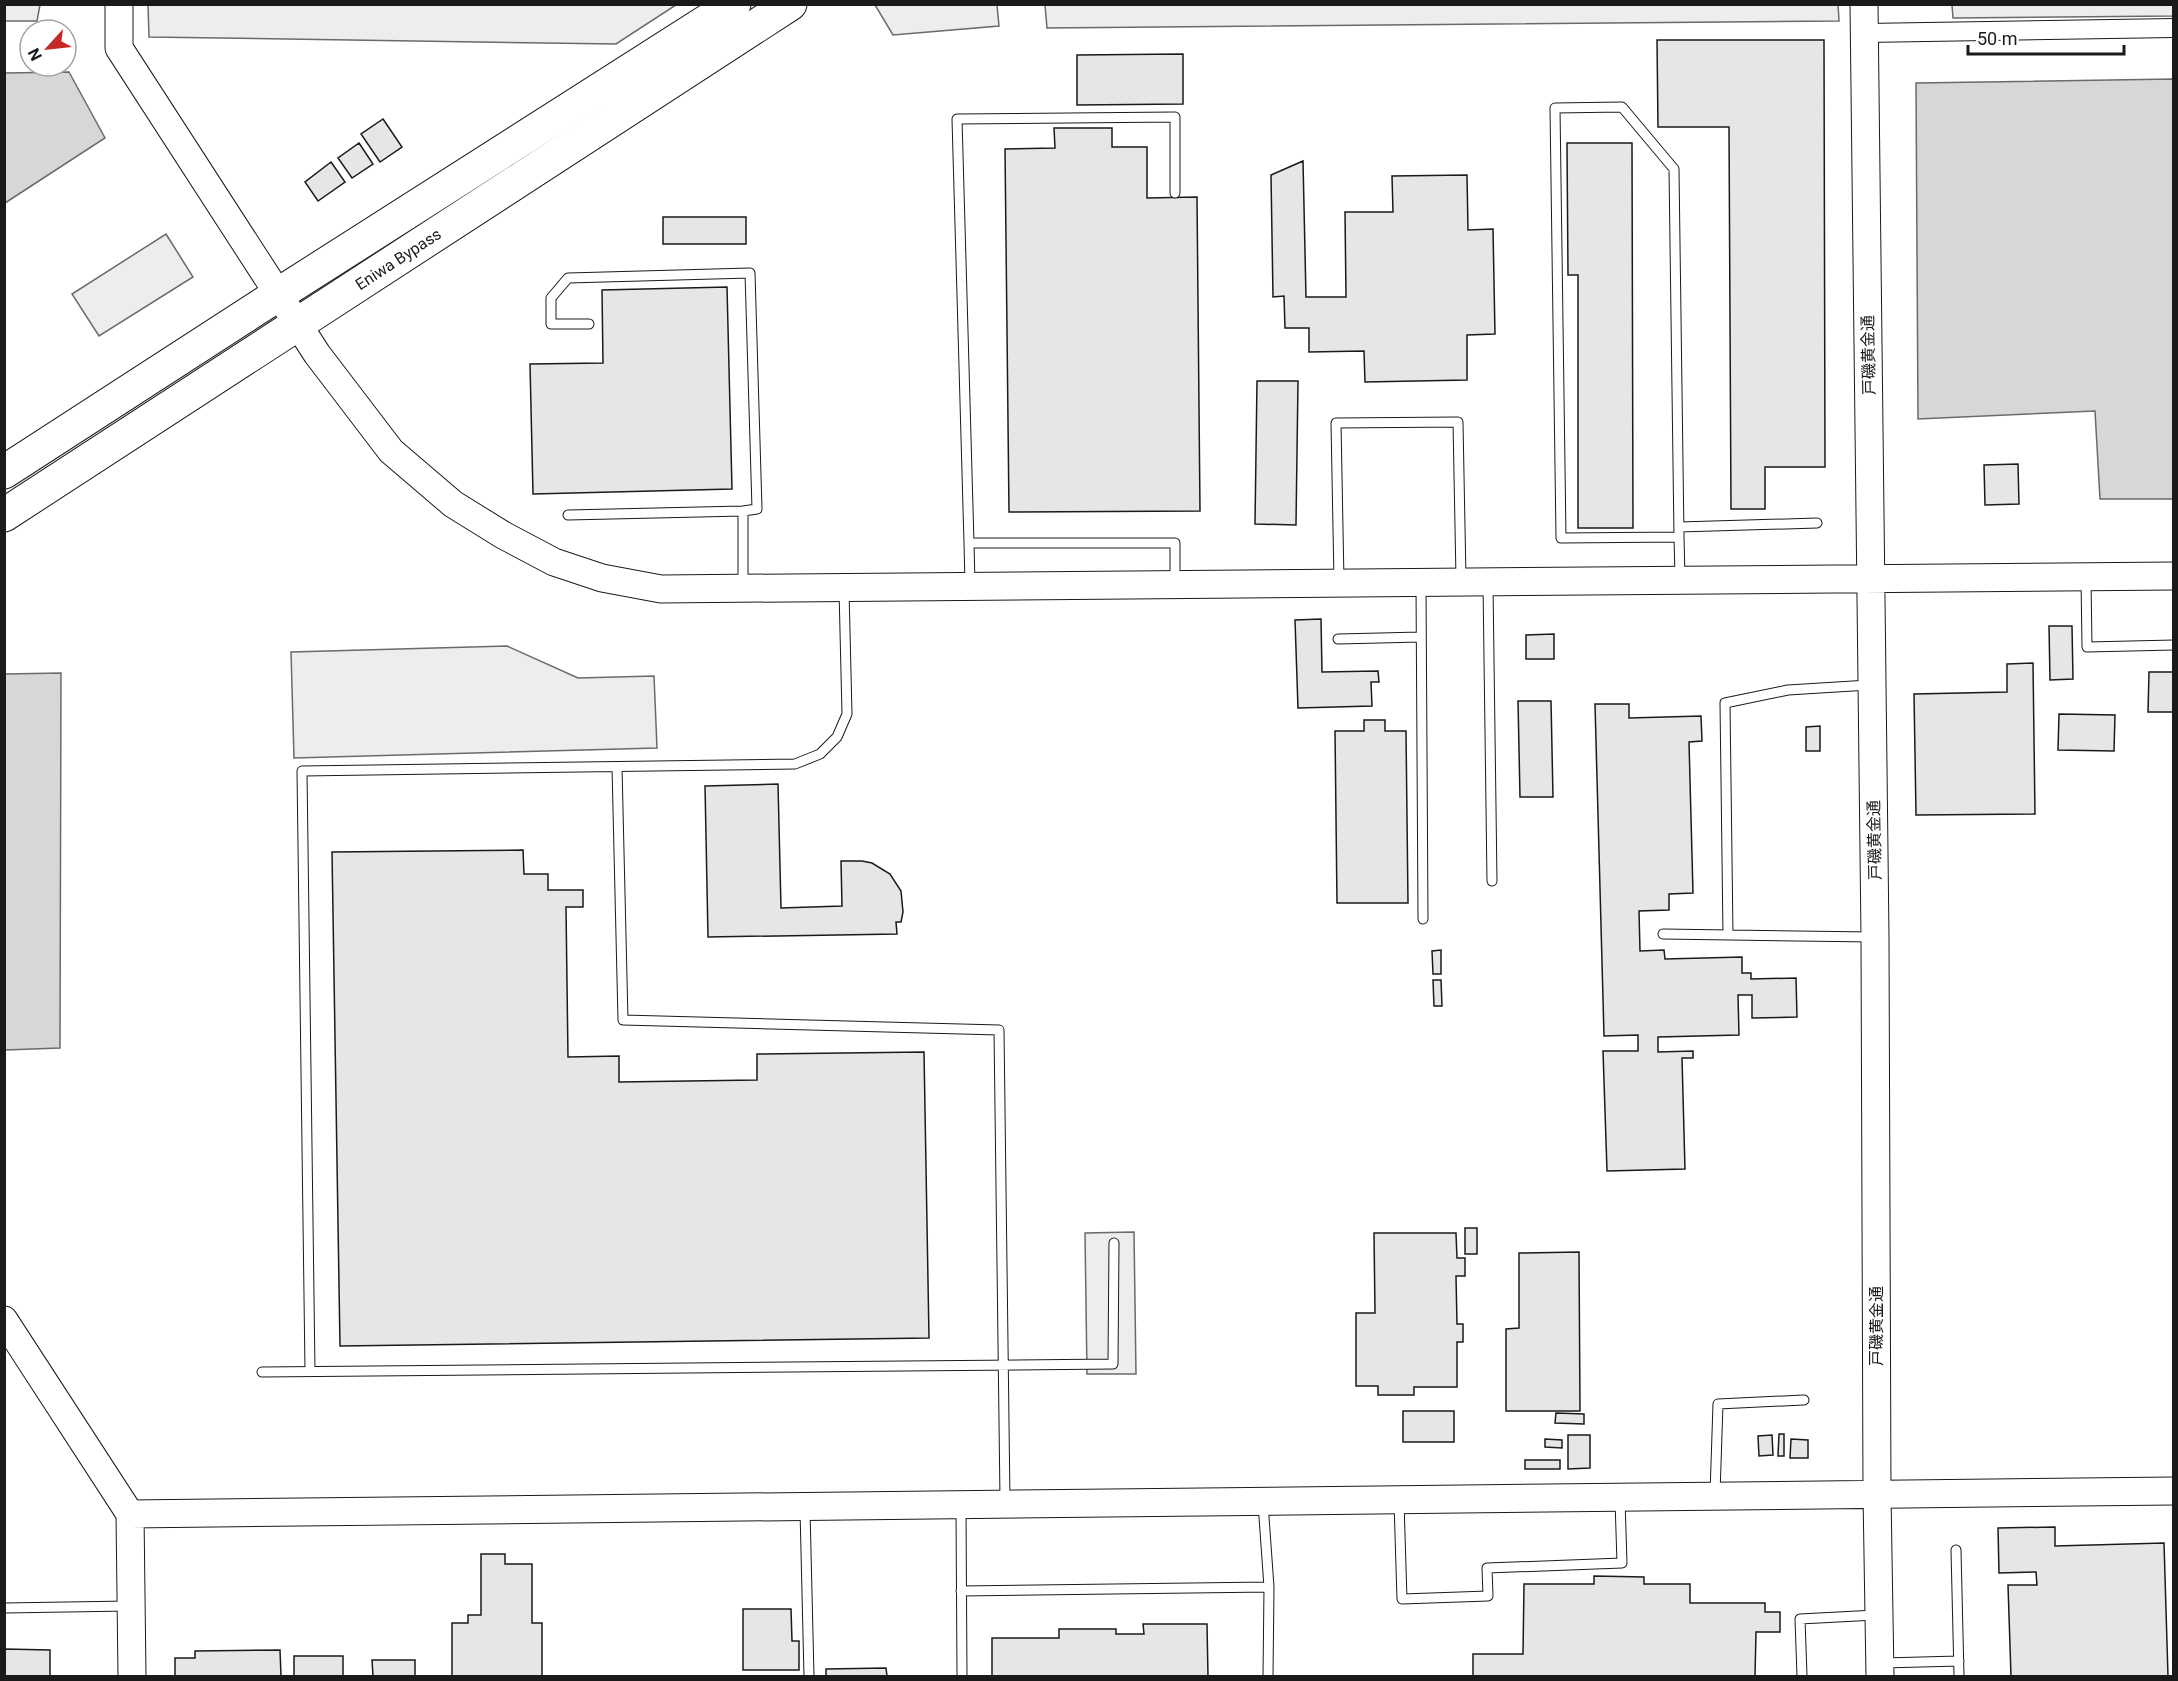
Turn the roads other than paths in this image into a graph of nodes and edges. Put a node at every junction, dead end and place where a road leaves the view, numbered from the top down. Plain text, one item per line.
1 (119, 4) edge
2 (734, 4) edge
3 (790, 4) edge
4 (1864, 4) edge
5 (2174, 28) edge
6 (1865, 33) junction
7 (1175, 193) dead end
8 (279, 294) junction
9 (589, 324) dead end
10 (298, 325) junction
11 (4, 472) edge
12 (743, 511) junction
13 (568, 514) dead end
14 (4, 515) edge
15 (1817, 523) dead end
16 (1679, 527) junction
17 (1679, 537) junction
18 (969, 543) junction
19 (2174, 576) edge
20 (1871, 578) junction
21 (2085, 578) junction
22 (1680, 580) junction
23 (1461, 582) junction
24 (1488, 582) junction
25 (1339, 583) junction
26 (1421, 583) junction
27 (1176, 585) junction
28 (970, 587) junction
29 (844, 588) junction
30 (743, 589) junction
31 (1421, 637) junction
32 (1338, 639) dead end
33 (2174, 645) edge
34 (1873, 685) junction
35 (617, 767) junction
36 (1491, 881) dead end
37 (1424, 919) dead end
38 (1663, 934) dead end
39 (1728, 935) junction
40 (1875, 938) junction
41 (1114, 1243) dead end
42 (4, 1320) edge
43 (1003, 1366) junction
44 (310, 1371) junction
45 (262, 1372) dead end
46 (1804, 1400) dead end
47 (2174, 1491) edge
48 (1877, 1494) junction
49 (1715, 1497) junction
50 (1619, 1498) junction
51 (1399, 1501) junction
52 (1263, 1503) junction
53 (961, 1506) junction
54 (1005, 1506) junction
55 (805, 1508) junction
56 (130, 1514) junction
57 (1956, 1550) dead end
58 (1269, 1587) junction
59 (962, 1591) junction
60 (132, 1606) junction
61 (4, 1608) edge
62 (1879, 1614) junction
63 (1959, 1661) junction
64 (1880, 1670) edge
65 (132, 1677) edge
66 (810, 1677) edge
67 (962, 1677) edge
68 (1268, 1677) edge
69 (1802, 1677) edge
70 (1959, 1677) edge

1 - 8 street
2 - 8 highway
3 - 10 highway, Eniwa Bypass
4 - 6 street, 戸磯黄金通
5 - 6 street
6 - 20 street, 戸磯黄金通
7 - 18 lane
8 - 10 street
8 - 11 highway
9 - 12 lane
10 - 14 highway, Eniwa Bypass
10 - 30 street
12 - 13 lane
12 - 30 lane
15 - 16 lane
16 - 17 lane
16 - 17 lane
17 - 22 lane
18 - 27 lane
18 - 28 lane
19 - 21 street
20 - 21 street
20 - 22 street
20 - 34 street, 戸磯黄金通
21 - 33 lane
22 - 24 street
23 - 24 street
23 - 25 lane
23 - 26 street
24 - 36 lane
25 - 26 street
25 - 27 street
26 - 31 lane
27 - 28 street
28 - 29 street
29 - 30 street
29 - 35 lane
31 - 32 lane
31 - 37 lane
34 - 39 lane
34 - 40 street, 戸磯黄金通
35 - 43 lane
35 - 44 lane
38 - 39 lane
39 - 40 lane
40 - 48 street, 戸磯黄金通
41 - 43 lane
42 - 56 street
43 - 44 lane
43 - 54 lane
44 - 45 lane
46 - 49 lane
47 - 48 street
48 - 49 street
48 - 62 street, 戸磯黄金通
49 - 50 street
50 - 51 street
50 - 51 lane
51 - 52 street
52 - 54 street
52 - 58 lane
53 - 54 street
53 - 55 street
53 - 59 lane
55 - 56 street
55 - 66 lane
56 - 60 street
57 - 63 lane
58 - 59 lane
58 - 68 lane
59 - 67 lane
60 - 61 lane
60 - 65 street
62 - 64 street, 戸磯黄金通
62 - 69 lane
63 - 64 lane
63 - 70 lane

